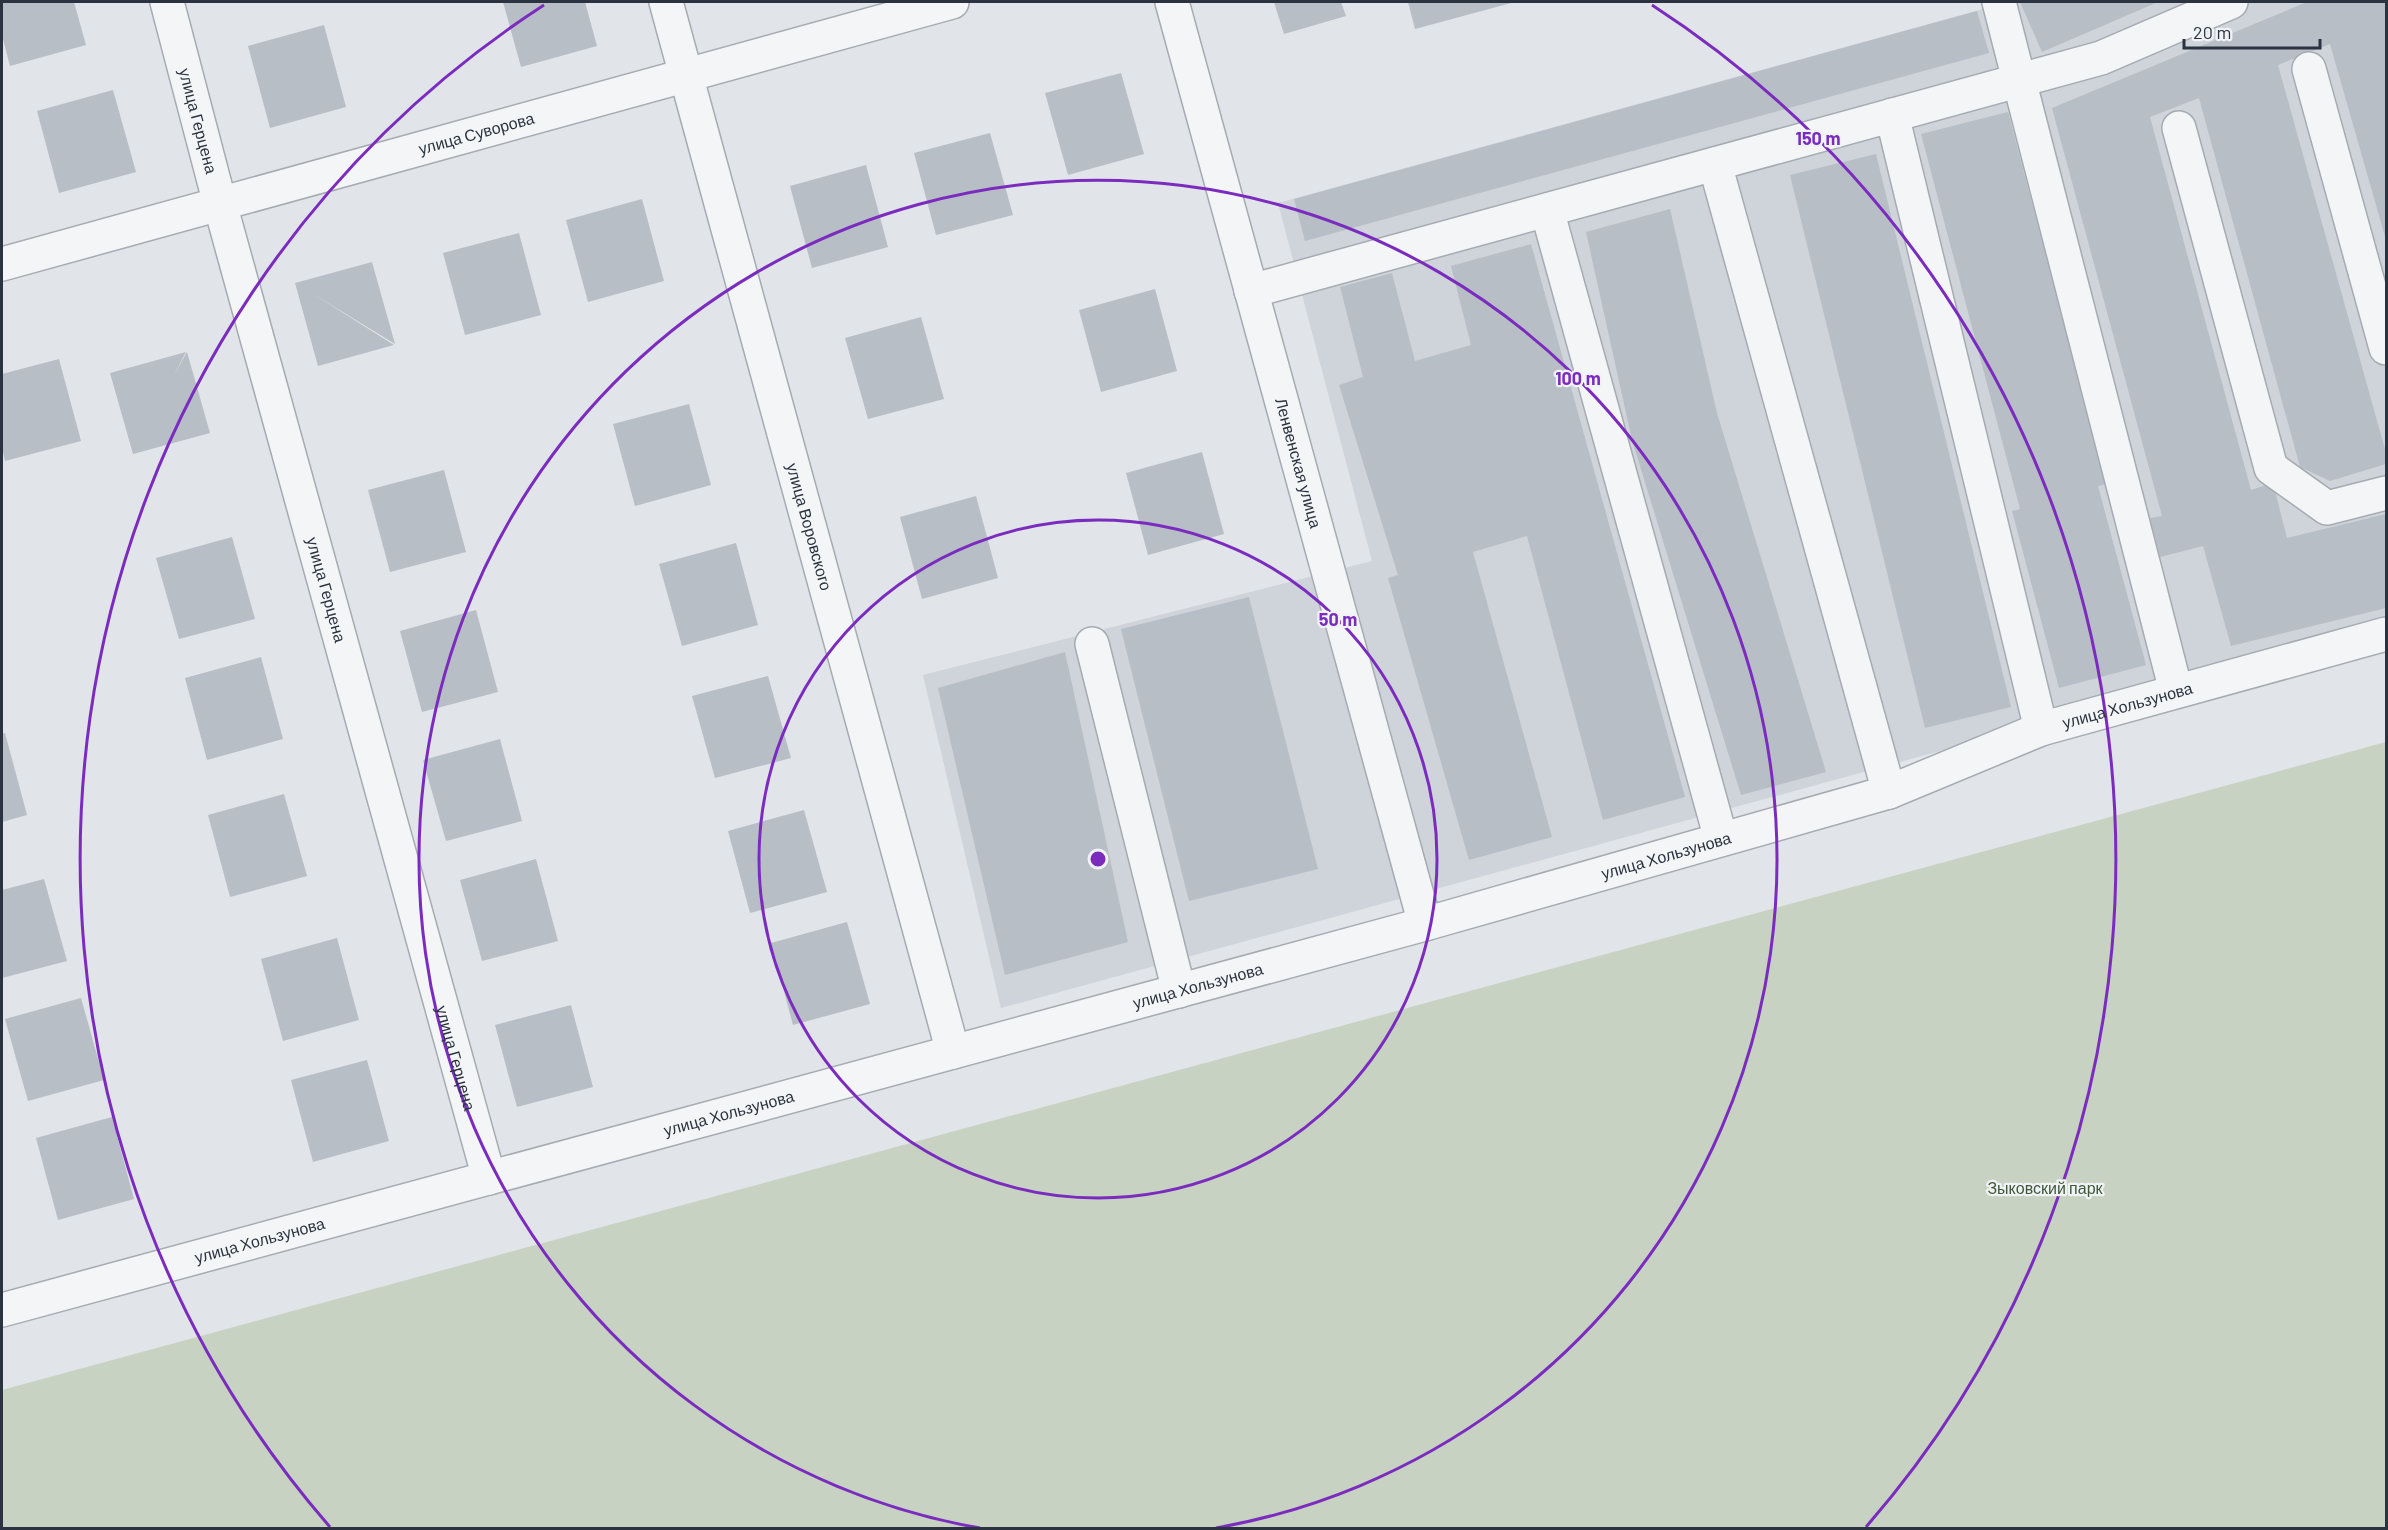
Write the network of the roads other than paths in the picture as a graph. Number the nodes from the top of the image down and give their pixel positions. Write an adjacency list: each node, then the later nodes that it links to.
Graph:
1 (167, 2): 13 (street, улица Герцена)
2 (666, 2): 8 (street, улица Воровского)
3 (952, 2): 8 (street, улица Суворова)
4 (1172, 2): 16 (street, Ленвенская улица)
5 (1999, 2): 9 (street)
6 (2231, 2): 9 (street)
7 (2309, 69): 17 (street)
8 (686, 75): 13 (street, улица Суворова); 27 (street, улица Воровского)
9 (2020, 80): 10 (street); 21 (street)
10 (1892, 115): 12 (street); 22 (street)
11 (2179, 128): 18 (street)
12 (1715, 164): 14 (street); 23 (street)
13 (220, 204): 15 (street, улица Суворова); 28 (street, улица Герцена)
14 (1548, 210): 16 (street); 24 (street)
15 (2, 264)
16 (1251, 291): 25 (street, Ленвенская улица)
17 (2386, 348)
18 (2386, 494)
19 (2386, 634): 21 (street, улица Хользунова)
20 (1092, 644): 26 (street)
21 (2176, 691): 22 (street, улица Хользунова)
22 (2041, 729): 23 (street, улица Хользунова)
23 (1889, 792): 24 (street, улица Хользунова)
24 (1721, 839): 25 (street, улица Хользунова)
25 (1425, 924): 26 (street, улица Хользунова)
26 (1179, 991): 27 (street, улица Хользунова)
27 (953, 1052): 28 (street, улица Хользунова)
28 (489, 1178): 29 (street, улица Хользунова)
29 (2, 1310)

